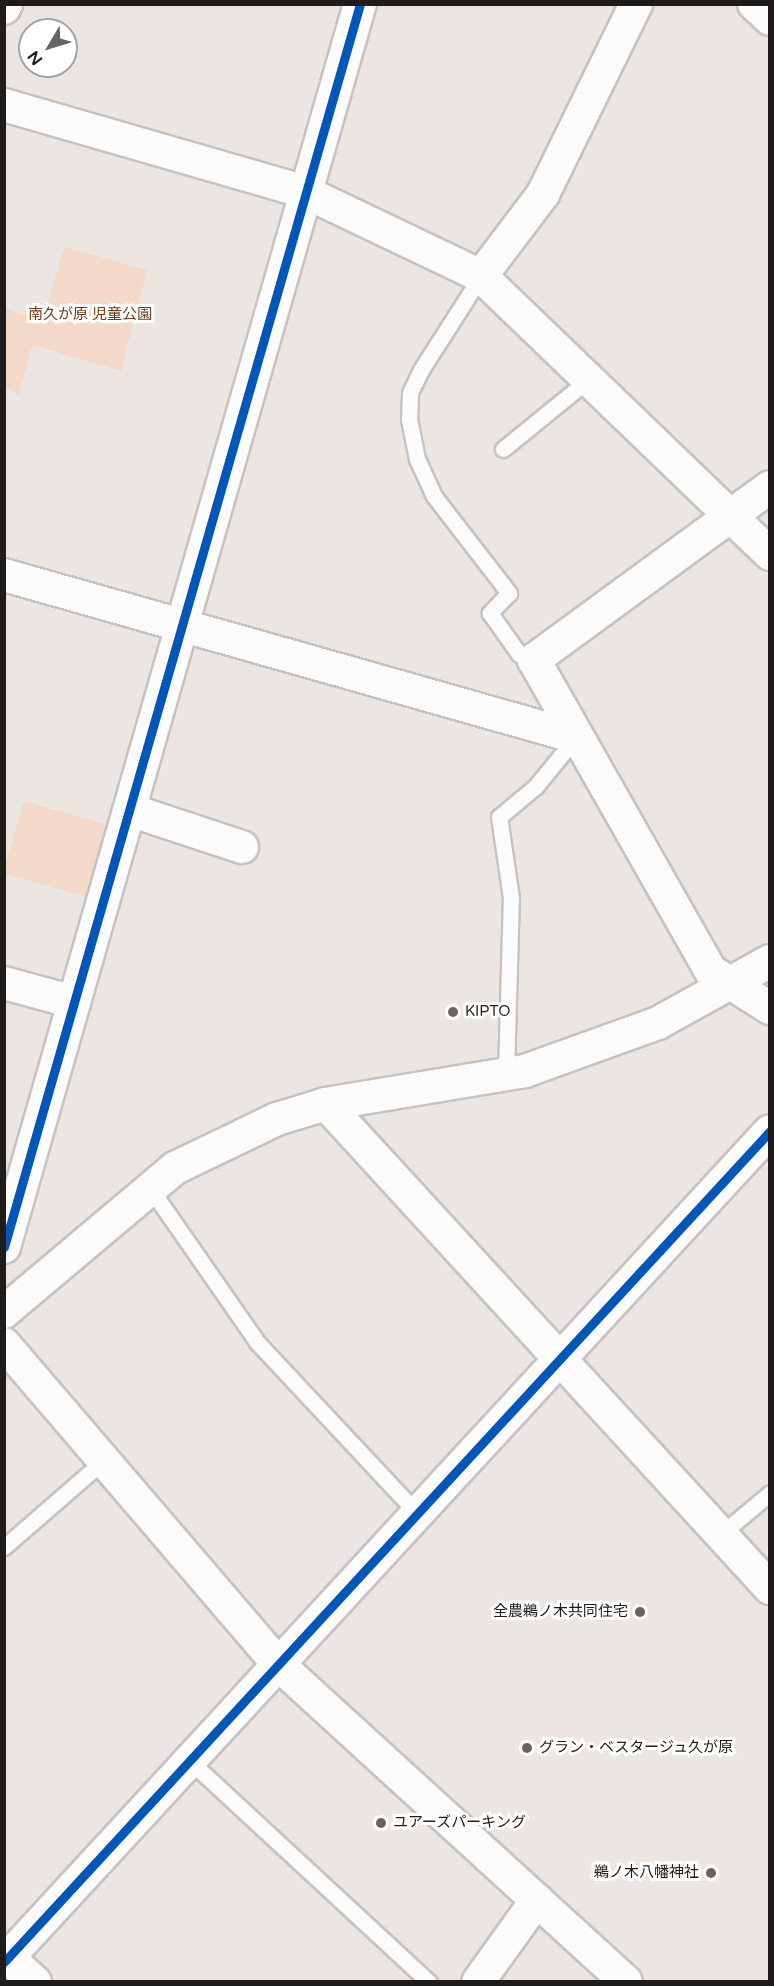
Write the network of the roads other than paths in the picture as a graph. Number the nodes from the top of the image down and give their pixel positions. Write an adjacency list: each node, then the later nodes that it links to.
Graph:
1 (360, 4): 6 (street)
2 (636, 4): 7 (street)
3 (754, 4): 4 (street)
4 (770, 19)
5 (4, 105): 6 (street)
6 (305, 192): 7 (street); 14 (street)
7 (480, 276): 8 (street); 15 (lane)
8 (588, 380): 9 (lane); 11 (street)
9 (502, 449)
10 (770, 487): 11 (street)
11 (733, 513): 12 (street); 15 (street)
12 (770, 554)
13 (4, 575): 14 (street)
14 (184, 624): 16 (street); 17 (street)
15 (534, 660): 16 (street)
16 (576, 737): 21 (street); 24 (lane)
17 (130, 810): 18 (street); 22 (street)
18 (242, 847)
19 (770, 961): 21 (street)
20 (4, 983): 22 (street)
21 (732, 986): 23 (street); 24 (street)
22 (74, 1002): 27 (street)
23 (770, 1008)
24 (506, 1074): 25 (street)
25 (326, 1104): 28 (street); 32 (street)
26 (770, 1131): 32 (street)
27 (12, 1184): 29 (street)
28 (150, 1188): 30 (street); 35 (lane)
29 (4, 1246)
30 (4, 1312)
31 (4, 1344): 33 (street)
32 (561, 1356): 35 (street); 36 (street)
33 (104, 1460): 37 (lane); 39 (street)
34 (770, 1493): 36 (lane)
35 (418, 1514): 39 (street)
36 (721, 1534): 38 (street)
37 (4, 1547)
38 (770, 1588)
39 (278, 1664): 40 (street); 41 (street)
40 (190, 1761): 42 (street); 44 (lane)
41 (537, 1900): 45 (street); 46 (street)
42 (6, 1958): 43 (street)
43 (35, 1982)
44 (429, 1982)
45 (478, 1982)
46 (626, 1982)

